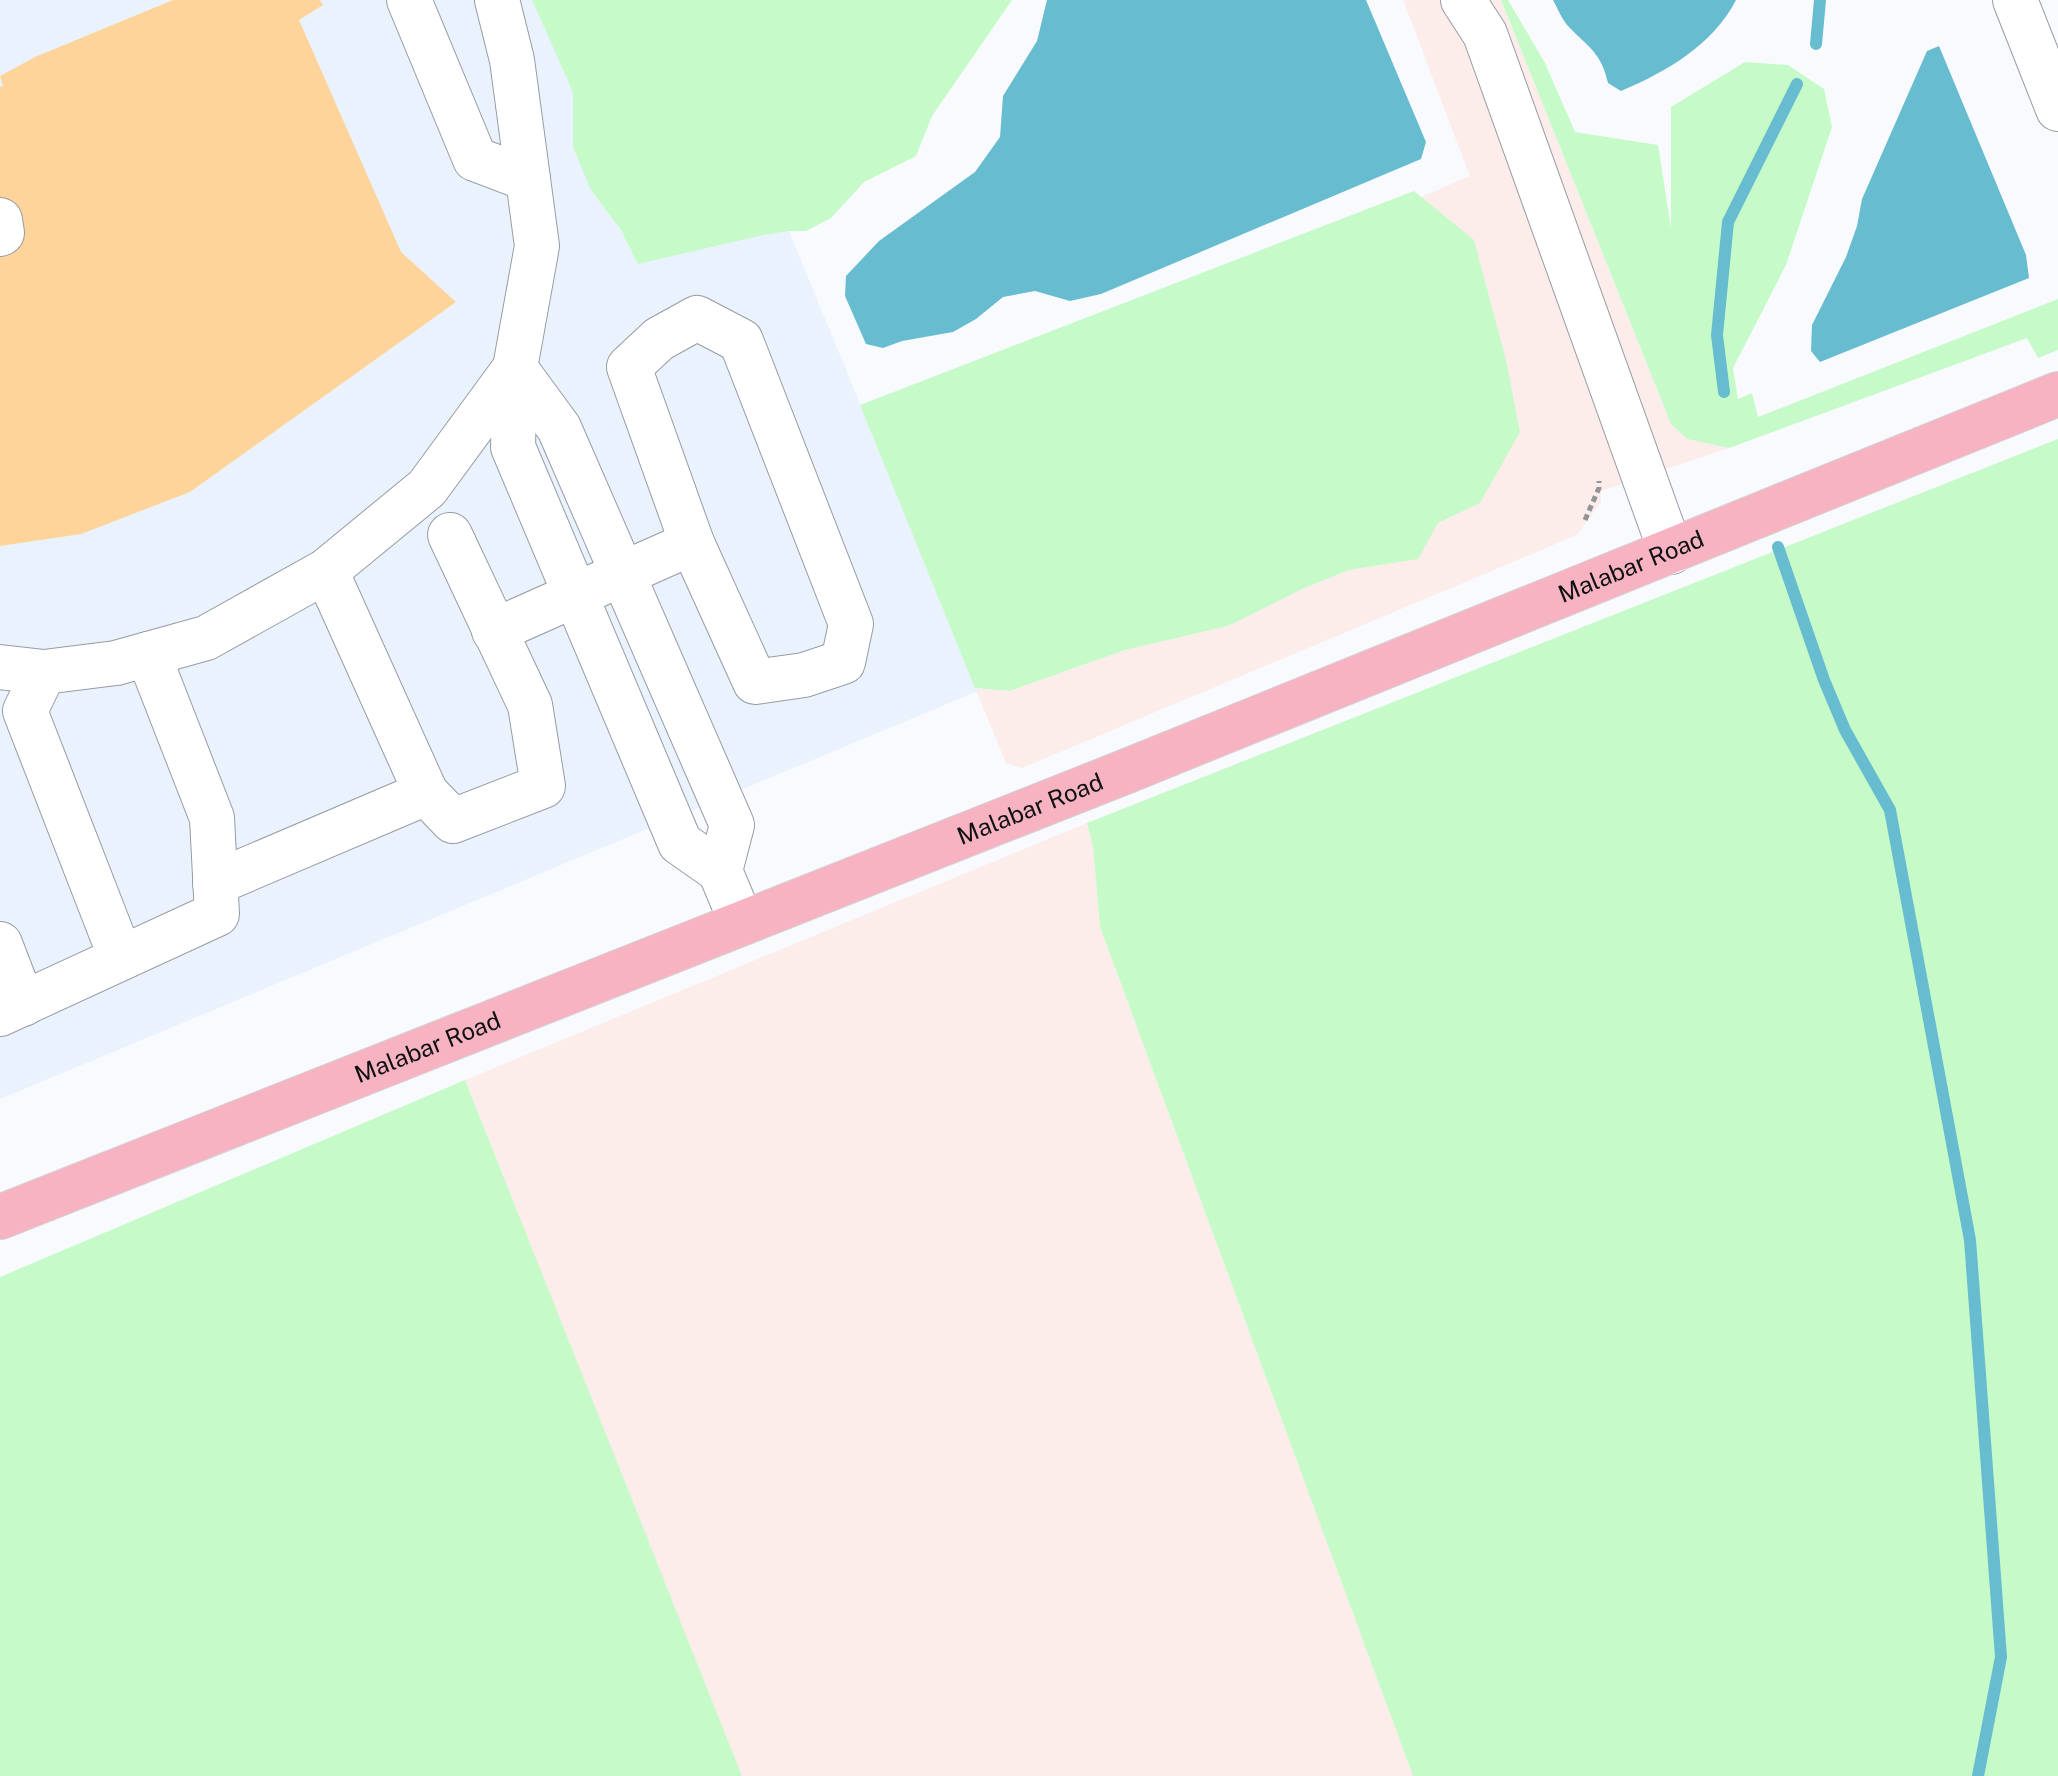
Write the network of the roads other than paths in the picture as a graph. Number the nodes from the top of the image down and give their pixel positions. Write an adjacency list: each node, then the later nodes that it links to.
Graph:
1 (409, 0): 6 (street)
2 (497, 0): 6 (street)
3 (1463, 0): 13 (street)
4 (2015, 0): 5 (street)
5 (2058, 109)
6 (528, 179): 9 (street)
7 (0, 220): 8 (street)
8 (0, 234)
9 (515, 368): 14 (street); 15 (street); 16 (street)
10 (2058, 394): 13 (main road, Malabar Road)
11 (450, 535): 17 (street)
12 (692, 543): 12 (street); 15 (street)
13 (1671, 552): 26 (main road, Malabar Road)
14 (326, 571): 18 (street); 23 (street)
15 (622, 572): 16 (street); 21 (street)
16 (575, 594): 17 (street); 22 (street)
17 (494, 631): 23 (street)
18 (148, 654): 20 (street); 25 (street)
19 (0, 667): 20 (street)
20 (44, 672): 28 (street)
21 (677, 699): 22 (street); 24 (street)
22 (630, 725): 24 (street)
23 (426, 793): 25 (street)
24 (720, 871): 26 (street)
25 (215, 883): 28 (street)
26 (741, 921): 30 (main road, Malabar Road)
27 (0, 944): 29 (street)
28 (121, 958): 29 (street)
29 (12, 1009)
30 (0, 1217)

